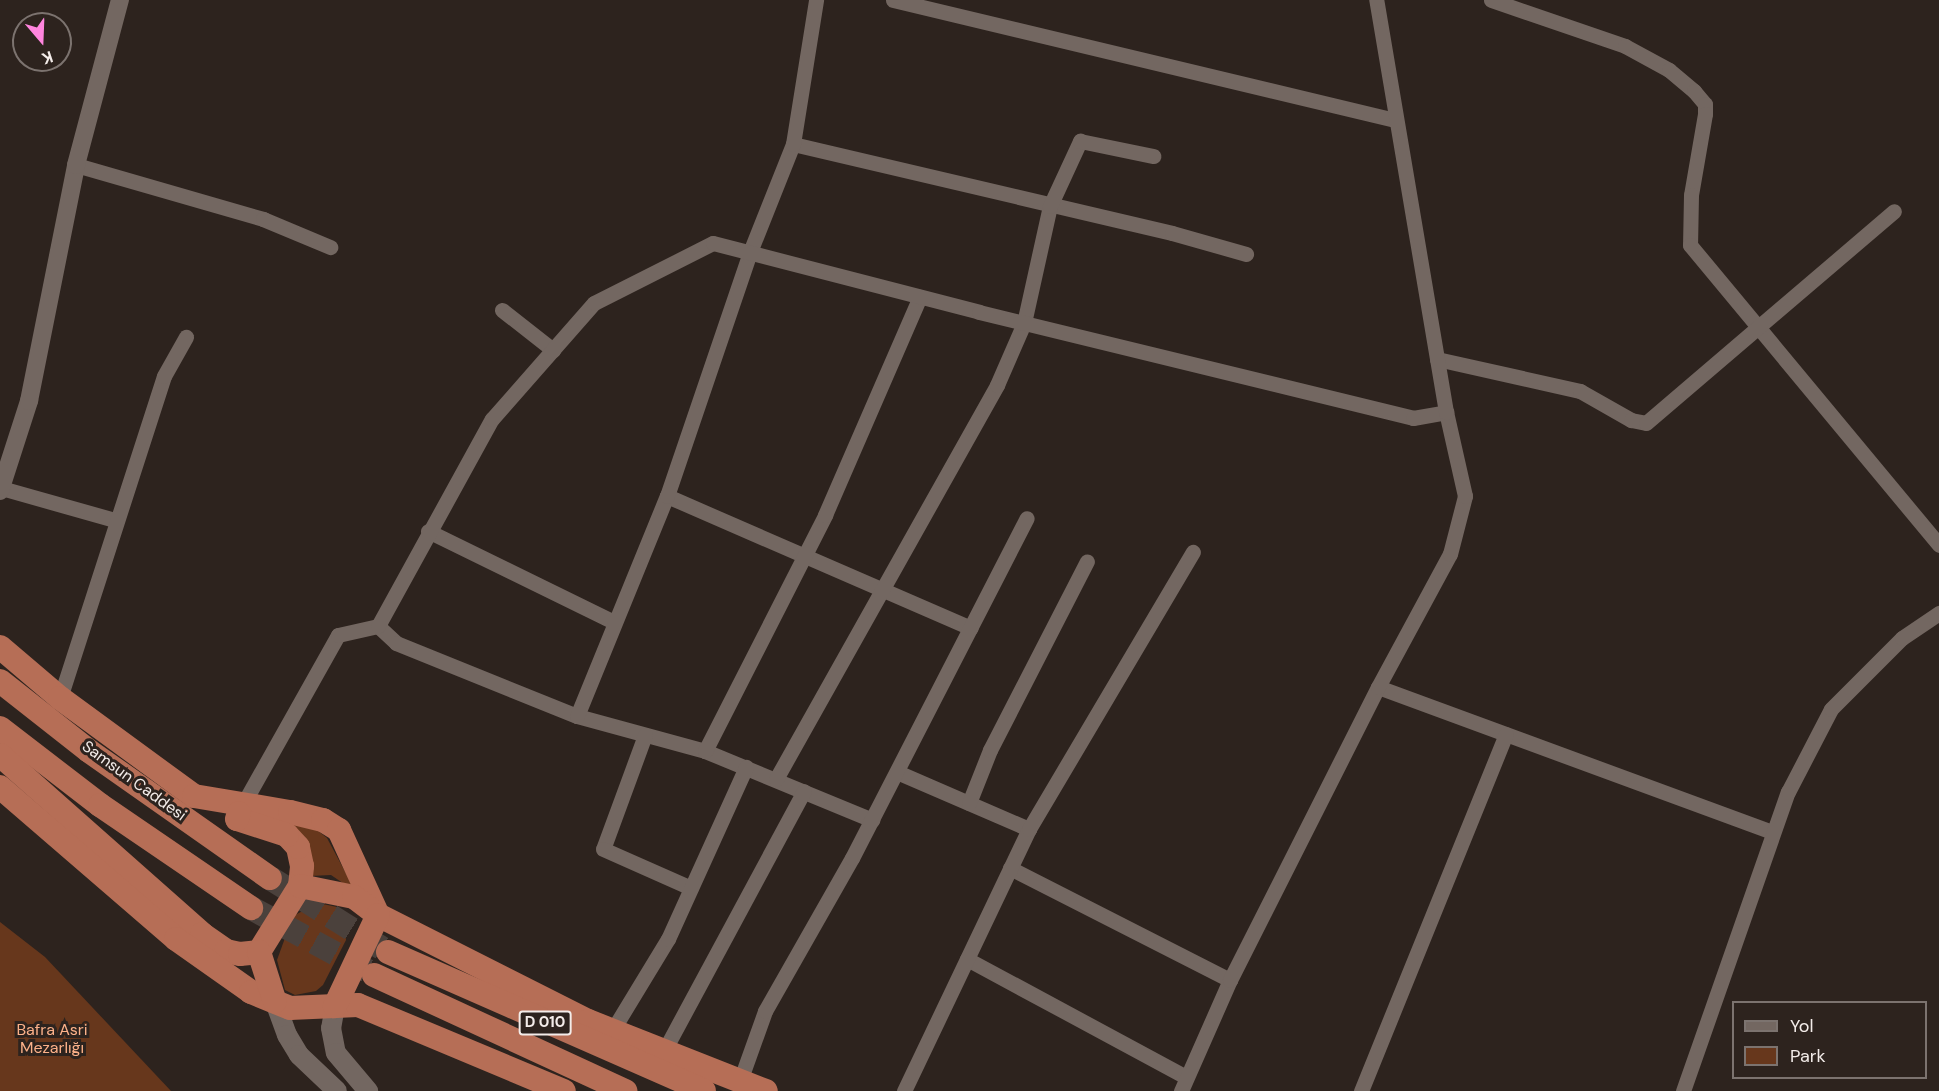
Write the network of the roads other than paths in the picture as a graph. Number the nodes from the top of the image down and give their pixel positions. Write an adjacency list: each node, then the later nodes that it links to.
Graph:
1 (120, 0): 9 (street)
2 (816, 0): 7 (street)
3 (893, 0): 6 (street)
4 (1376, 0): 6 (street)
5 (1491, 0): 18 (street)
6 (1395, 120): 21 (street)
7 (793, 144): 10 (street); 13 (street)
8 (1153, 156): 10 (street)
9 (76, 165): 12 (street); 23 (street)
10 (1050, 206): 14 (street); 17 (street)
11 (1894, 211): 18 (street)
12 (330, 247)
13 (750, 252): 15 (street); 20 (street); 24 (street)
14 (1246, 254)
15 (920, 297): 17 (street); 30 (street)
16 (502, 310): 20 (street)
17 (1024, 323): 22 (street); 32 (street)
18 (1756, 326): 21 (street); 28 (street)
19 (186, 337): 26 (street)
20 (553, 350): 27 (street)
21 (1437, 359): 22 (street)
22 (1446, 412): 39 (street)
23 (0, 490): 26 (street)
24 (667, 496): 30 (street); 34 (street)
25 (1027, 518): 36 (street)
26 (115, 520): 40 (street)
27 (428, 531): 34 (street); 35 (street)
28 (1939, 545)
29 (1193, 552): 55 (street)
30 (804, 557): 32 (street); 45 (street)
31 (1087, 561): 52 (street)
32 (882, 590): 36 (street); 49 (street)
33 (1939, 613): 56 (street)
34 (614, 622): 41 (street)
35 (378, 627): 41 (street); 53 (street)
36 (970, 628): 48 (street)
37 (0, 646): 40 (highway)
38 (0, 681): 58 (highway, Samsun Caddesi)
39 (1378, 687): 43 (street); 67 (street)
40 (60, 698): 53 (highway)
41 (577, 716): 44 (street)
42 (0, 728): 61 (highway)
43 (1506, 734): 56 (street); 81 (street)
44 (645, 735): 45 (street); 60 (street)
45 (705, 751): 47 (street)
46 (0, 755): 64 (highway)
47 (746, 767): 49 (street); 60 (street)
48 (897, 772): 52 (street); 54 (street)
49 (776, 779): 51 (street)
50 (0, 788): 68 (highway)
51 (804, 791): 54 (street); 71 (street)
52 (969, 803): 55 (street)
53 (242, 806): 59 (highway); 62 (highway)
54 (872, 820): 72 (street)
55 (1029, 829): 57 (street)
56 (1772, 832): 82 (street)
57 (1010, 868): 65 (street); 67 (street)
58 (270, 878)
59 (300, 886): 62 (highway); 64 (highway)
60 (691, 888): 70 (street)
61 (251, 908)
62 (378, 915): 69 (highway); 70 (highway)
63 (388, 951): 78 (highway, D 010)
64 (259, 952): 68 (highway)
65 (967, 959): 73 (street); 80 (street)
66 (374, 975): 77 (highway, D 010)
67 (1230, 981): 73 (street)
68 (275, 1002): 69 (highway); 74 (main road)
69 (335, 1006): 75 (main road); 76 (highway)
70 (612, 1030): 71 (highway)
71 (664, 1051): 72 (highway)
72 (740, 1081): 79 (highway)
73 (1184, 1084)
74 (337, 1091)
75 (368, 1091)
76 (564, 1091)
77 (625, 1091)
78 (704, 1091)
79 (766, 1091)
80 (904, 1091)
81 (1361, 1091)
82 (1683, 1091)

